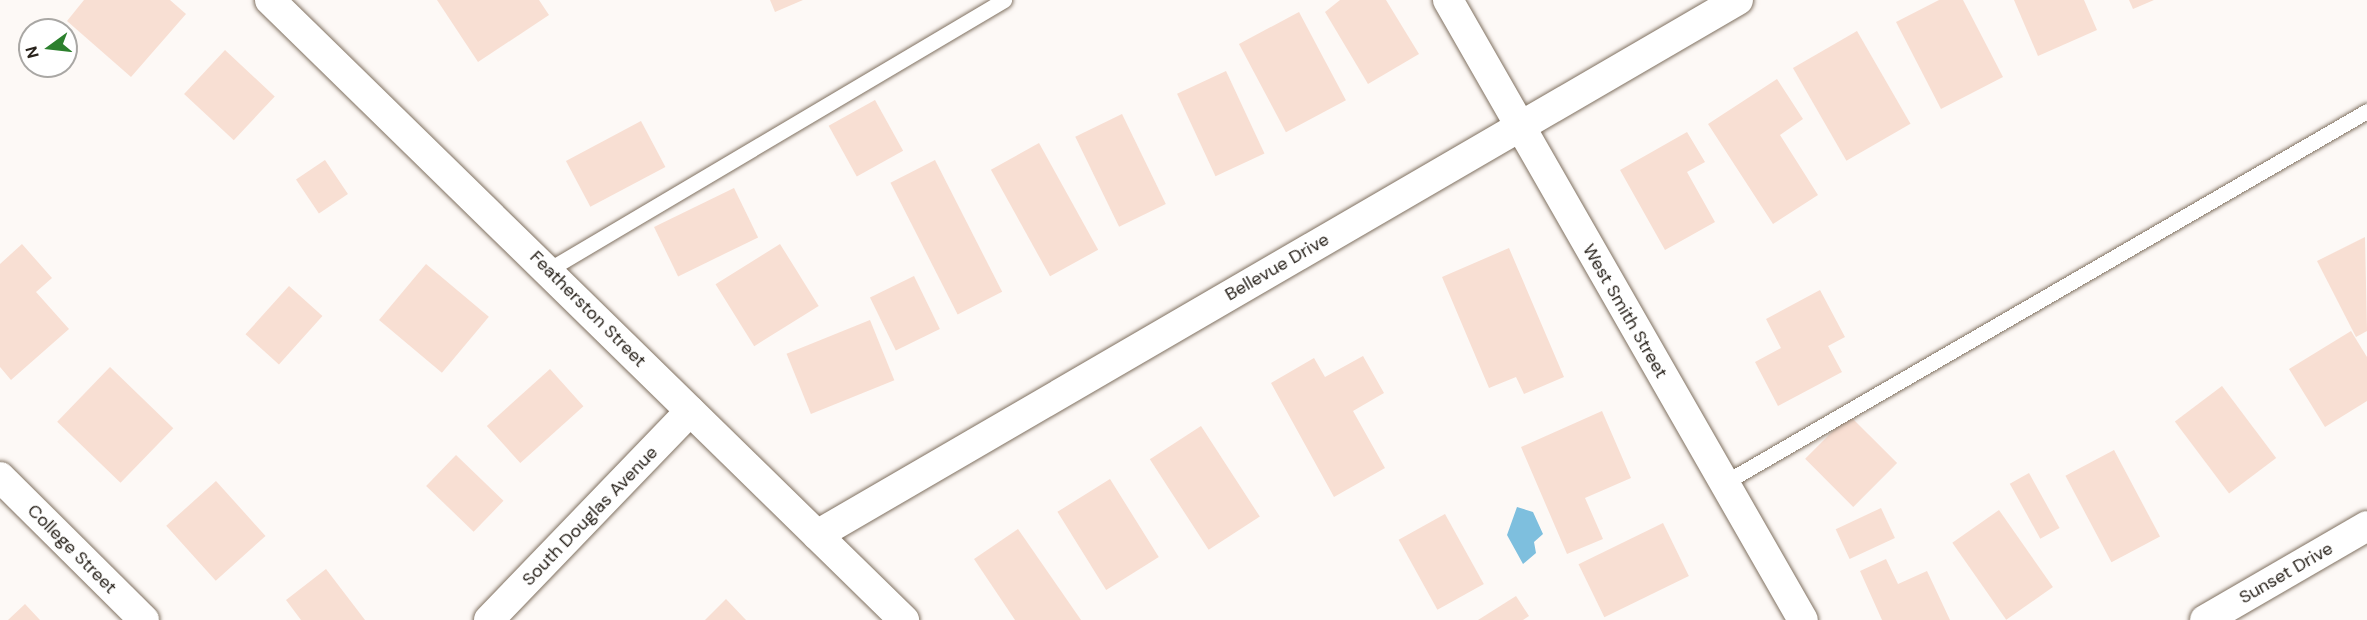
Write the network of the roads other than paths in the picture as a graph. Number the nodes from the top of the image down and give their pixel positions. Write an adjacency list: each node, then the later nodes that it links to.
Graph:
1 (270, 0): 7 (street, Featherston Street)
2 (1004, 0): 7 (lane)
3 (1448, 0): 6 (street, West Smith Street)
4 (1738, 0): 6 (street, Bellevue Drive)
5 (2367, 111): 10 (lane)
6 (1519, 126): 10 (street, West Smith Street); 12 (street, Bellevue Drive)
7 (548, 270): 8 (street, Featherston Street)
8 (690, 411): 12 (street, Featherston Street); 14 (street, South Douglas Avenue)
9 (0, 477): 13 (street, College Street)
10 (1724, 483): 16 (street, West Smith Street)
11 (2367, 526): 17 (street, Sunset Drive)
12 (817, 535): 15 (street, Featherston Street)
13 (144, 620)
14 (489, 620)
15 (904, 620)
16 (1803, 620)
17 (2205, 620)

